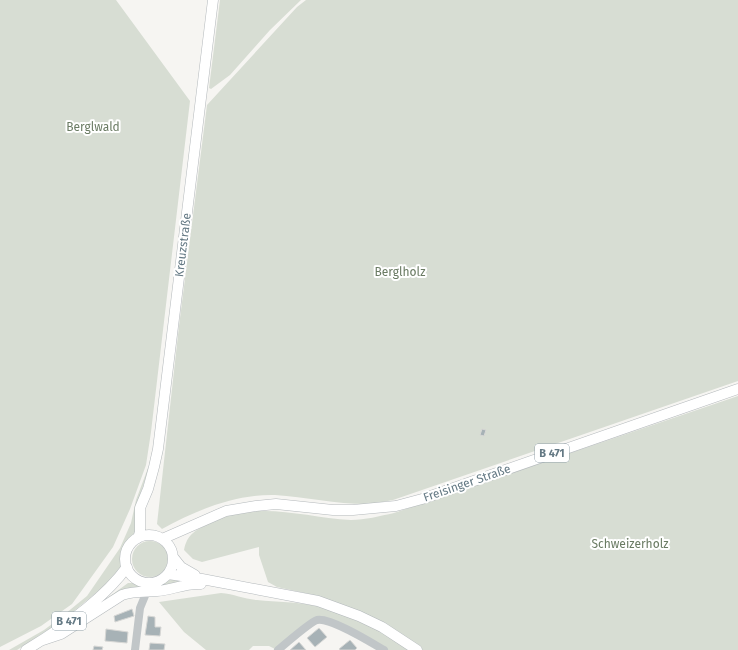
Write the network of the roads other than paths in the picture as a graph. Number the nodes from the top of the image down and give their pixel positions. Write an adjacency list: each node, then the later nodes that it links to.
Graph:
1 (213, 0): 3 (main road, Kreuzstraße)
2 (738, 389): 4 (main road, Freisinger Straße / B 471)
3 (148, 489): 5 (main road, Kreuzstraße); 6 (main road, Kreuzstraße)
4 (188, 528): 7 (main road, B 471); 8 (main road, B 471)
5 (151, 536): 6 (main road); 7 (main road)
6 (138, 538): 9 (main road)
7 (162, 539): 8 (main road)
8 (172, 552): 10 (main road); 12 (main road)
9 (127, 567): 11 (main road); 15 (main road, B 471)
10 (168, 574): 11 (main road); 12 (main road)
11 (135, 578): 15 (main road, B 471)
12 (202, 579): 13 (main road)
13 (237, 586): 14 (main road); 21 (main road)
14 (145, 596): 16 (main road); 18 (street)
15 (95, 600): 16 (main road, B 471)
16 (43, 640): 17 (main road, B 471)
17 (26, 650)
18 (135, 650)
19 (278, 650): 20 (street)
20 (384, 650)
21 (417, 650)

